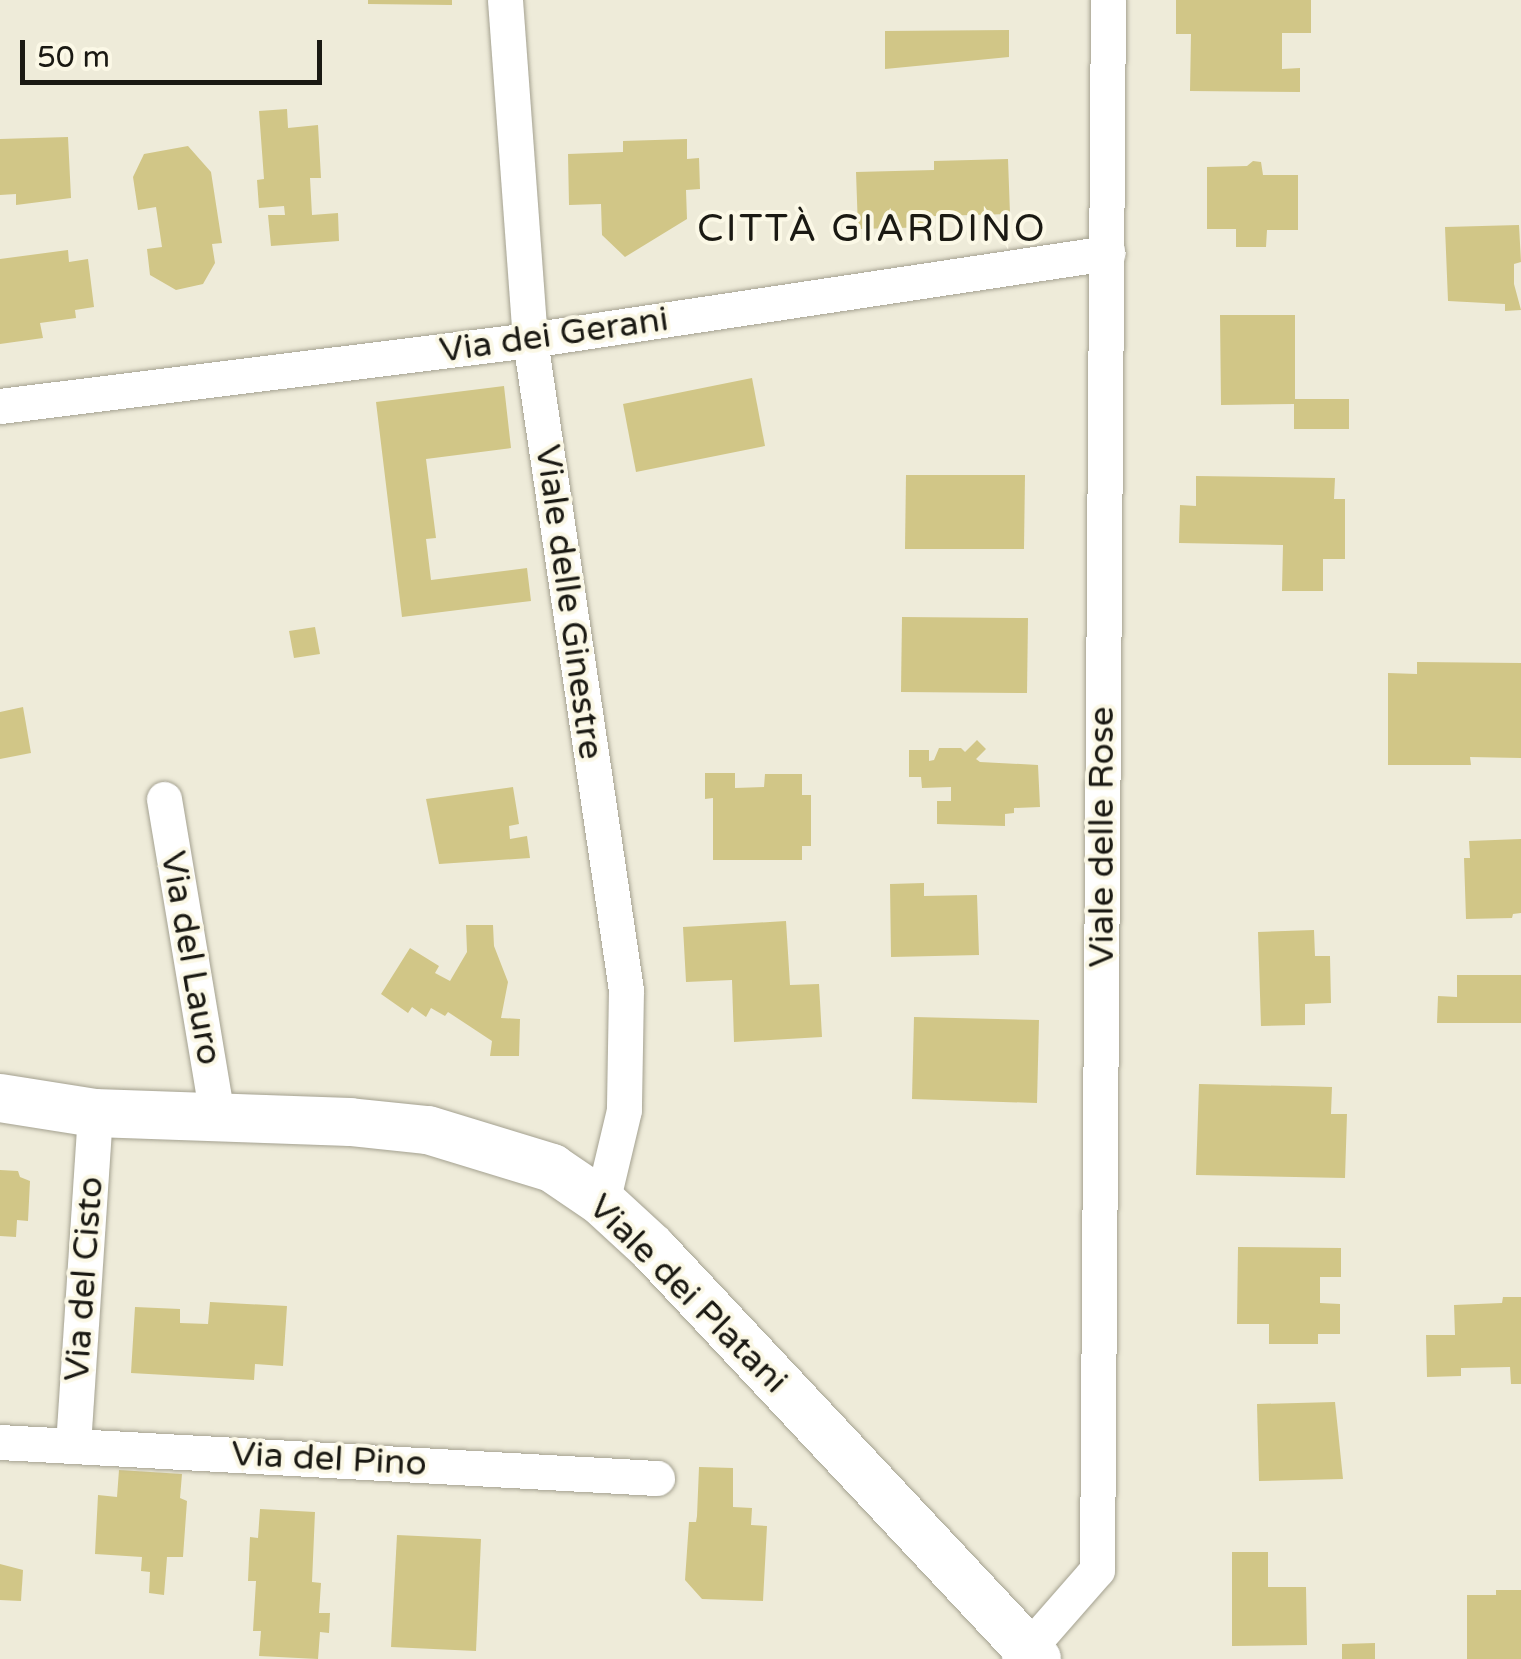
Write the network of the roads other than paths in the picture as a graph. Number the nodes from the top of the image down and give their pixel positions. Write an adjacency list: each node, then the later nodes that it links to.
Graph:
1 (505, 0): 4 (street, Viale delle Ginestre)
2 (1108, 0): 3 (street, Viale delle Rose)
3 (1106, 253): 4 (street, Via dei Gerani); 14 (street, Viale delle Rose)
4 (530, 340): 5 (street, Via dei Gerani); 10 (street, Viale delle Ginestre)
5 (0, 406)
6 (164, 799): 9 (street, Via del Lauro)
7 (0, 1098): 8 (main road, Viale dei Platani)
8 (95, 1113): 9 (main road, Viale dei Platani); 12 (street, Via del Cisto)
9 (218, 1116): 10 (main road, Viale dei Platani)
10 (602, 1202): 14 (main road, Viale dei Platani)
11 (0, 1442): 12 (street, Via del Pino)
12 (72, 1445): 13 (street, Via del Pino)
13 (657, 1478)
14 (1027, 1655)

